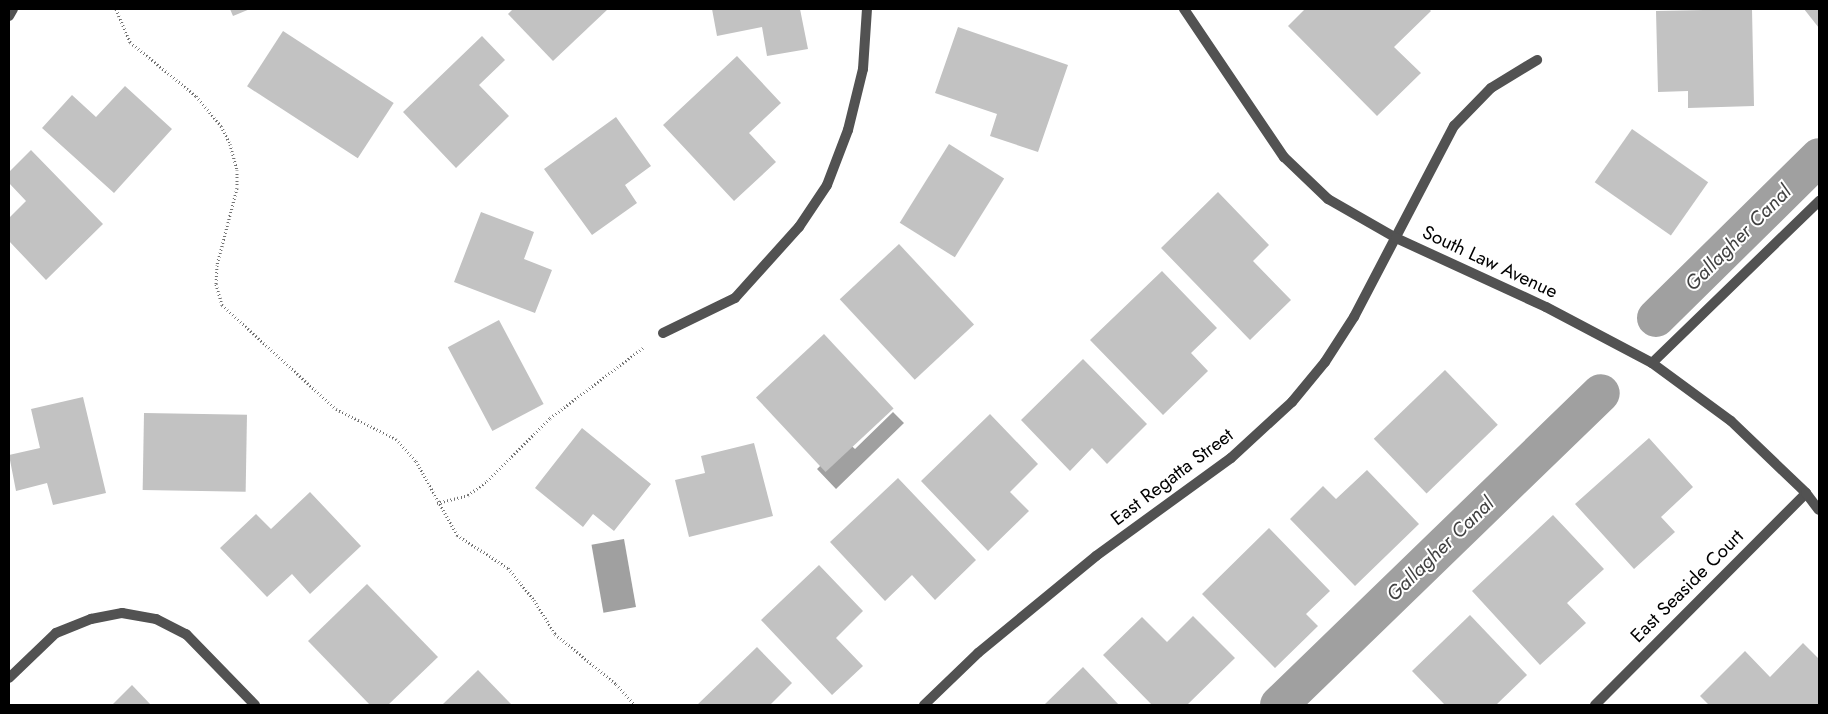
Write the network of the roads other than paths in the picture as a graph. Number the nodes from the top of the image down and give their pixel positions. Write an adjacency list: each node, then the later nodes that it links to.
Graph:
1 (13, 9): 4 (street)
2 (866, 9): 8 (street)
3 (1184, 9): 7 (street, South Law Avenue)
4 (9, 16)
5 (1537, 60): 7 (street, East Regatta Street)
6 (1819, 201): 9 (street)
7 (1396, 238): 9 (street, South Law Avenue); 14 (street, East Regatta Street)
8 (663, 333)
9 (1652, 364): 10 (street, South Law Avenue)
10 (1806, 493): 11 (street, South Law Avenue); 15 (street, East Seaside Court)
11 (1819, 510)
12 (9, 678): 13 (street)
13 (255, 705)
14 (924, 705)
15 (1595, 705)

